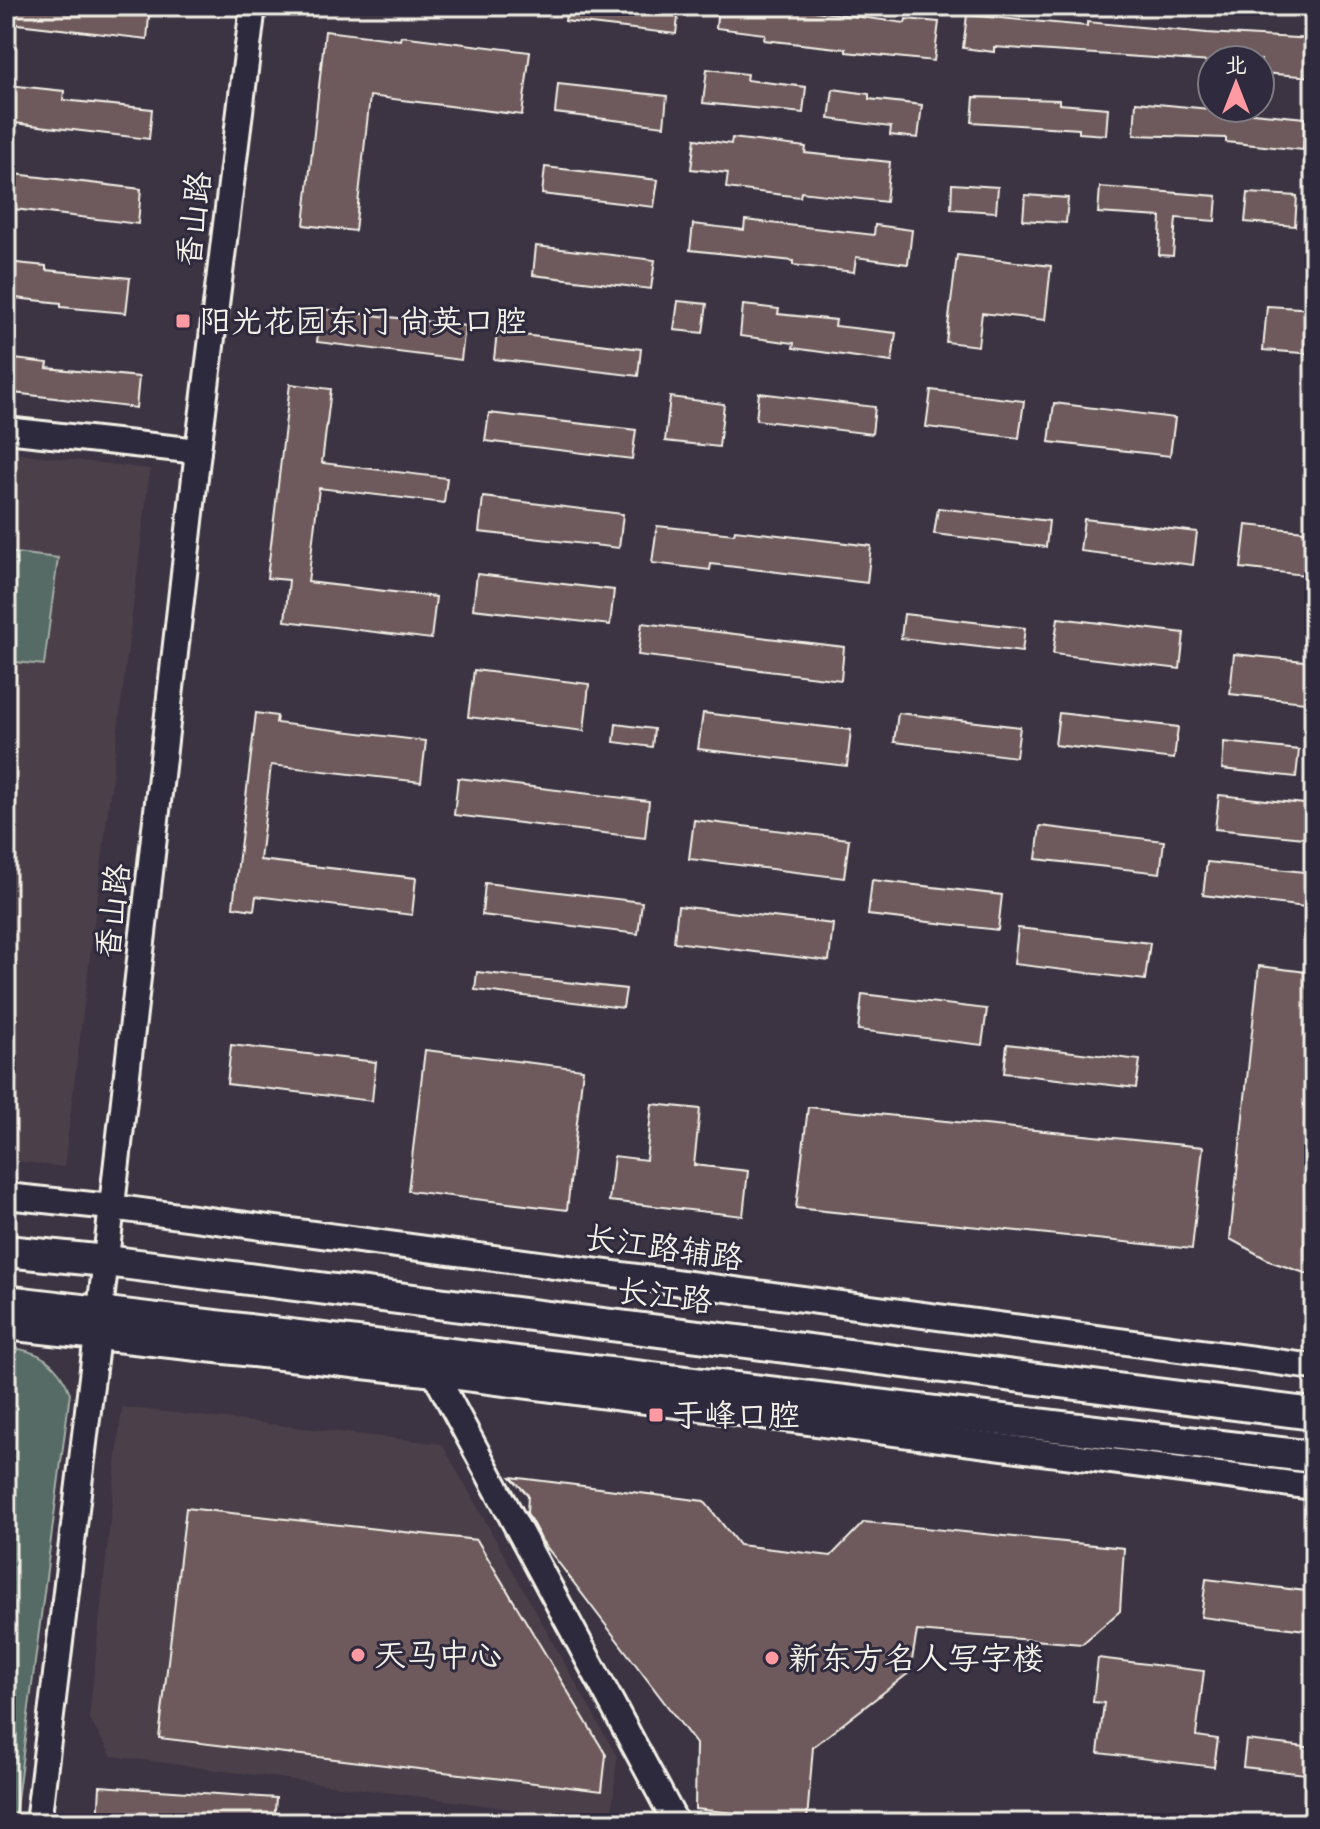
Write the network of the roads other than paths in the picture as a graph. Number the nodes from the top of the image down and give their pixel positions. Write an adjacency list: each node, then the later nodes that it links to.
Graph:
1 (253, 6): 3 (street, 香山路)
2 (6, 430): 3 (street)
3 (198, 451): 5 (street, 香山路)
4 (6, 1196): 5 (street, 长江路辅路)
5 (111, 1207): 7 (street, 香山路); 11 (street, 长江路辅路)
6 (6, 1251): 7 (main road, 长江路)
7 (106, 1261): 9 (street, 香山路); 13 (main road, 长江路)
8 (6, 1301): 9 (main road)
9 (98, 1324): 10 (street); 12 (street); 14 (main road); 16 (street, 香山路)
10 (6, 1327)
11 (1314, 1367)
12 (435, 1374): 15 (street); 17 (street)
13 (1314, 1414)
14 (1314, 1457)
15 (1314, 1487)
16 (38, 1823)
17 (676, 1823)

